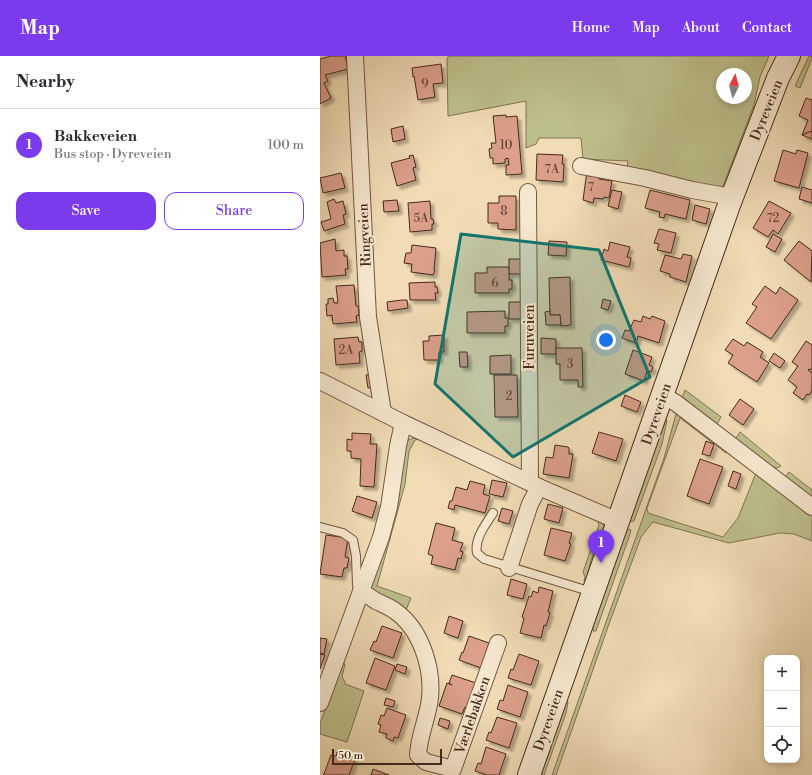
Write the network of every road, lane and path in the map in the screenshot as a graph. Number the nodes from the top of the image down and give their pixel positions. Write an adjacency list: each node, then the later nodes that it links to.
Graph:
1 (355, 56): 8 (street, Ringveien)
2 (789, 56): 5 (main road, Dyreveien)
3 (581, 166): 5 (street)
4 (528, 192): 10 (street, Furuveien)
5 (732, 197): 7 (main road, Dyreveien)
6 (320, 381): 8 (street)
7 (663, 395): 11 (street); 13 (main road, Dyreveien)
8 (384, 413): 9 (street)
9 (403, 423): 10 (street); 16 (street)
10 (535, 485): 13 (street); 15 (street)
11 (812, 507)
12 (493, 513): 15 (lane)
13 (618, 522): 17 (main road, Dyreveien)
14 (320, 527): 16 (lane)
15 (509, 568): 17 (lane)
16 (361, 591): 18 (street, Værlebakken); 19 (street)
17 (593, 593): 20 (main road, Dyreveien)
18 (498, 643)
19 (320, 703)
20 (528, 775)

